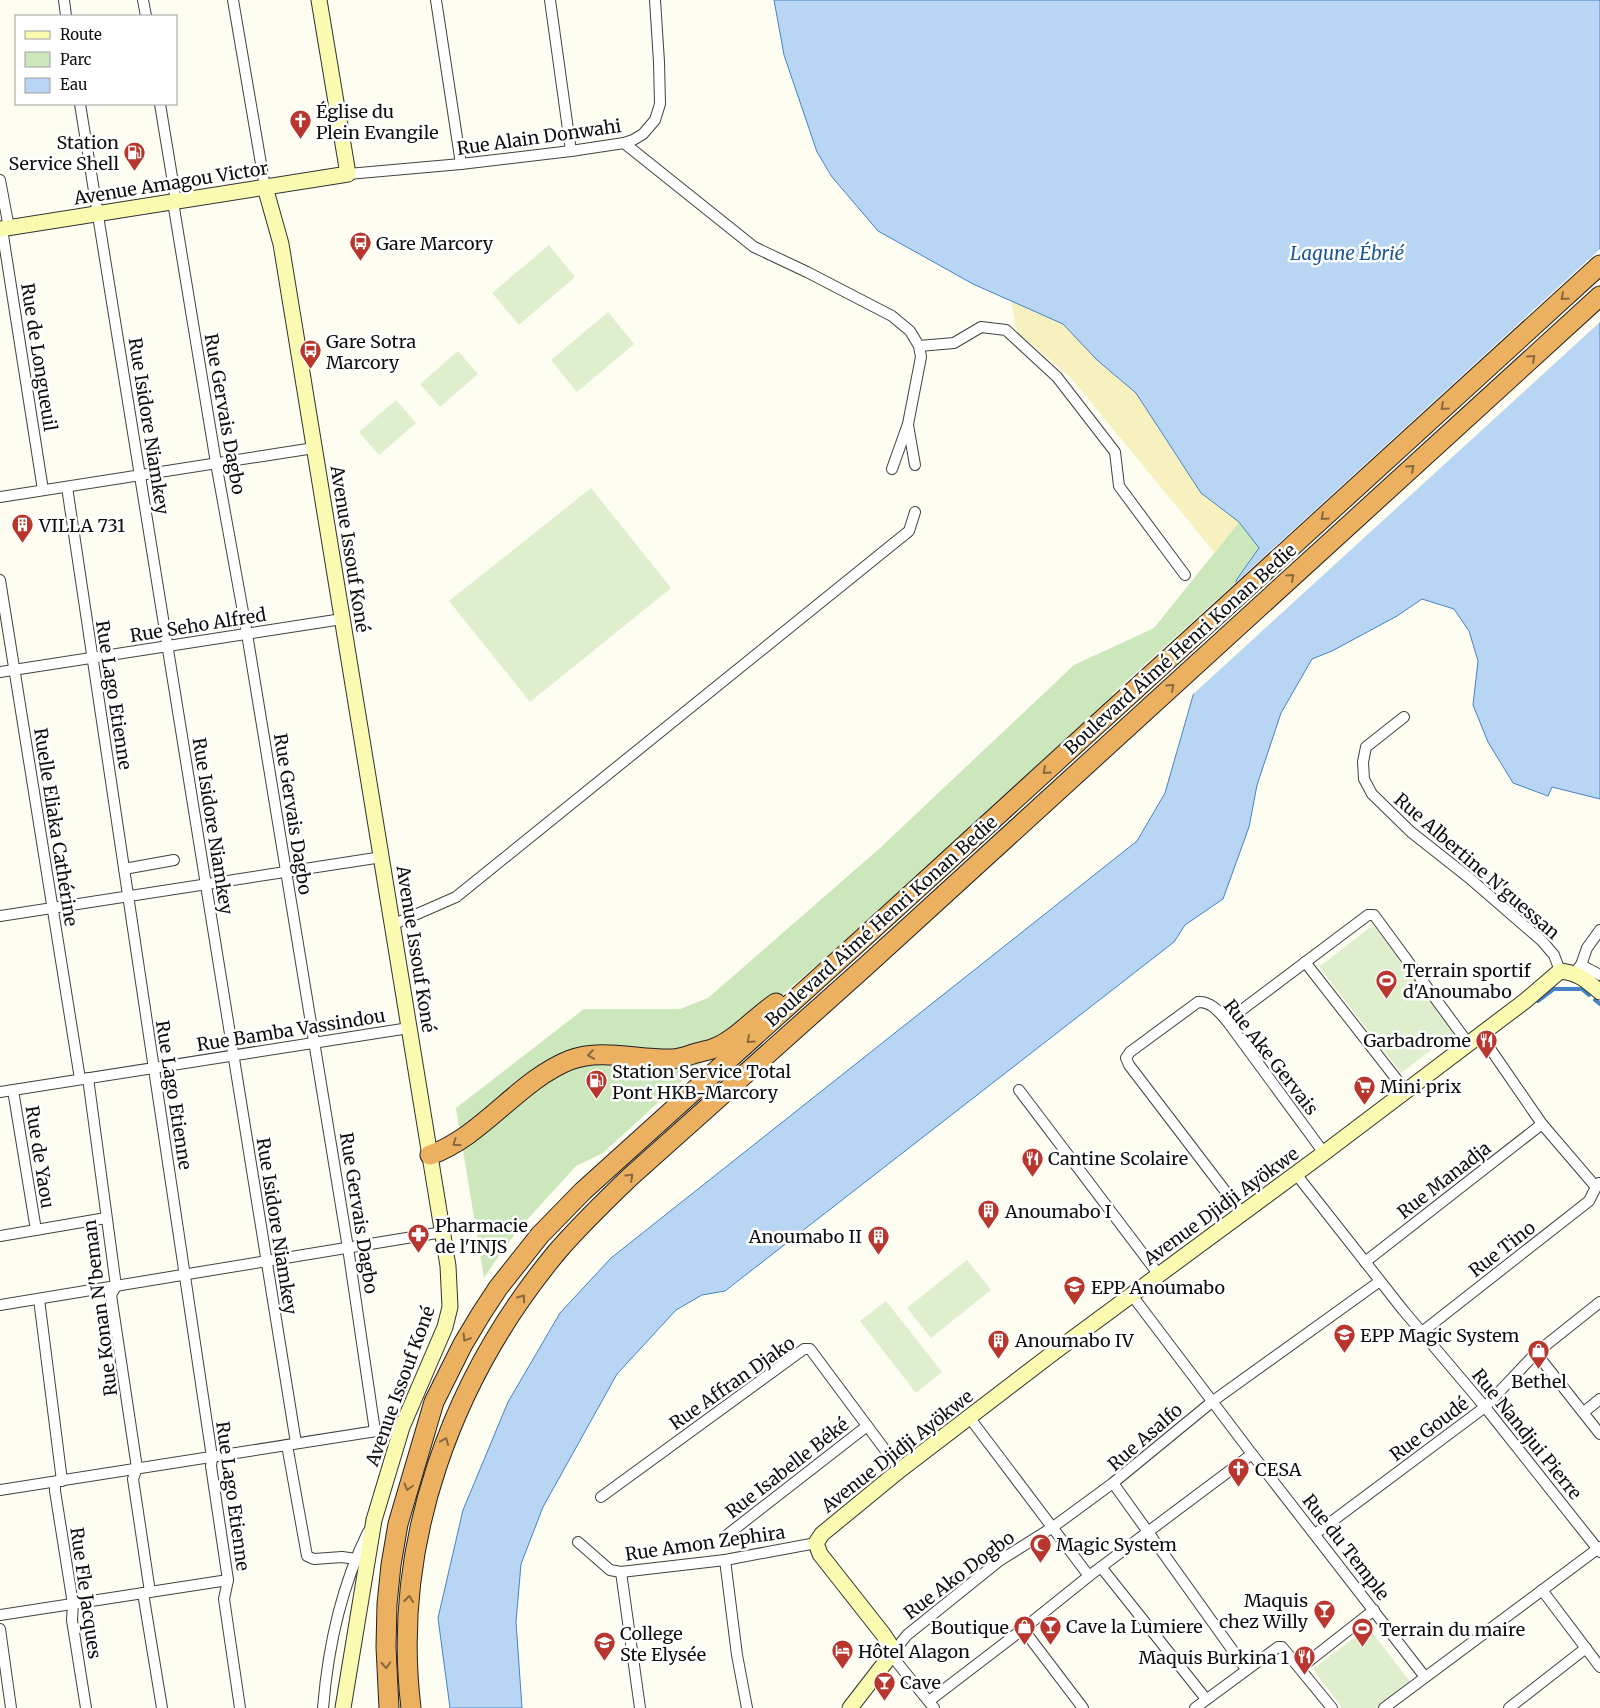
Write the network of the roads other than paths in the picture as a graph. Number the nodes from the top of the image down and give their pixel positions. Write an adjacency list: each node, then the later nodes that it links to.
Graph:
1 (64, 0): 8 (street)
2 (143, 0): 9 (street)
3 (233, 0): 17 (street)
4 (319, 0): 15 (street)
5 (436, 0): 14 (street)
6 (550, 0): 13 (street)
7 (656, 0): 12 (street, Rue Alain Donwahi)
8 (66, 15)
9 (146, 15)
10 (80, 105): 19 (street, Rue Isidore Niamkey)
11 (160, 105): 18 (street, Rue Gervais Dagbo)
12 (624, 143): 13 (street, Rue Alain Donwahi); 23 (street)
13 (571, 151): 14 (street, Rue Alain Donwahi)
14 (461, 164): 15 (street, Rue Alain Donwahi)
15 (353, 174): 17 (street, Avenue Amagou Victor)
16 (0, 180): 20 (street, Rue de Longueuil)
17 (265, 187): 18 (street, Avenue Amagou Victor); 25 (street, Avenue Issouf Koné)
18 (175, 202): 19 (street, Avenue Amagou Victor); 26 (street, Rue Gervais Dagbo)
19 (98, 214): 20 (street, Avenue Amagou Victor); 29 (street, Rue Isidore Niamkey)
20 (3, 229): 31 (street, Rue de Longueuil)
21 (1600, 264): 53 (highway, Boulevard Aimé Henri Konan Bedie, one-way to 53)
22 (1600, 296): 146 (highway, Boulevard Aimé Henri Konan Bedie, one-way to 22)
23 (919, 346): 24 (street); 34 (street)
24 (908, 424): 27 (street); 28 (street)
25 (314, 448): 26 (street); 36 (street, Avenue Issouf Koné)
26 (216, 463): 29 (street); 37 (street, Rue Gervais Dagbo)
27 (916, 465)
28 (892, 469)
29 (140, 475): 30 (street); 38 (street, Rue Isidore Niamkey)
30 (67, 487): 31 (street); 39 (street, Rue Lago Etienne)
31 (44, 490): 32 (street)
32 (0, 497)
33 (915, 512): 51 (street)
34 (1185, 575)
35 (0, 580): 40 (street, Ruelle Eliaka Cathérine)
36 (342, 619): 37 (street, Rue Seho Alfred); 43 (street, Avenue Issouf Koné)
37 (248, 634): 38 (street, Rue Seho Alfred); 46 (street, Rue Gervais Dagbo)
38 (168, 646): 39 (street, Rue Seho Alfred); 47 (street, Rue Isidore Niamkey)
39 (92, 658): 40 (street, Rue Seho Alfred); 45 (street, Rue Lago Etienne)
40 (14, 670): 41 (street, Rue Seho Alfred); 49 (street, Ruelle Eliaka Cathérine)
41 (0, 672)
42 (1404, 717): 55 (street, Rue Albertine N'guessan)
43 (382, 857): 46 (street); 51 (street, Avenue Issouf Koné)
44 (174, 860): 45 (street)
45 (124, 869): 48 (street, Rue Lago Etienne)
46 (286, 872): 47 (street); 61 (street, Rue Gervais Dagbo)
47 (206, 884): 48 (street); 62 (street, Rue Isidore Niamkey)
48 (128, 897): 49 (street); 63 (street, Rue Lago Etienne)
49 (53, 908): 50 (street); 64 (street, Ruelle Eliaka Cathérine)
50 (0, 916)
51 (392, 925): 59 (street, Avenue Issouf Koné)
52 (1600, 930): 55 (street)
53 (851, 949): 71 (highway, one-way to 71); 145 (highway, Boulevard Aimé Henri Konan Bedie, one-way to 145)
54 (1306, 962): 58 (street); 60 (street); 67 (street)
55 (1572, 970): 56 (street); 57 (street); 60 (street, Avenue Djidji Ayökwe)
56 (1600, 975)
57 (1600, 992)
58 (1227, 1021): 70 (street, Rue Ake Gervais); 74 (street, Rue Ake Gervais)
59 (410, 1028): 61 (street, Rue Bamba Vassindou); 71 (street, Avenue Issouf Koné)
60 (1474, 1039): 67 (street, Avenue Djidji Ayökwe); 69 (street)
61 (315, 1042): 62 (street, Rue Bamba Vassindou); 79 (street, Rue Gervais Dagbo)
62 (233, 1056): 63 (street, Rue Bamba Vassindou); 80 (street, Rue Isidore Niamkey)
63 (154, 1068): 64 (street, Rue Bamba Vassindou); 82 (street, Rue Lago Etienne)
64 (84, 1079): 65 (street, Rue Bamba Vassindou); 75 (street, Rue Konan N'beman)
65 (13, 1090): 68 (street, Rue Bamba Vassindou); 76 (street, Rue de Yaou)
66 (1019, 1090): 83 (street)
67 (1405, 1090): 70 (street, Avenue Djidji Ayökwe)
68 (0, 1092)
69 (1542, 1124): 73 (street); 81 (street, Rue Manadja)
70 (1324, 1153): 72 (street, Avenue Djidji Ayökwe)
71 (430, 1155): 77 (street, Avenue Issouf Koné)
72 (1296, 1174): 74 (street, Avenue Djidji Ayökwe); 81 (street, Rue Nandjui Pierre)
73 (1598, 1185): 90 (street, Rue Tino)
74 (1242, 1213): 83 (street, Avenue Djidji Ayökwe)
75 (106, 1218): 76 (street); 85 (street, Rue Konan N'beman)
76 (36, 1230): 78 (street)
77 (443, 1232): 79 (street); 98 (street, Avenue Issouf Koné)
78 (0, 1236)
79 (348, 1248): 80 (street); 99 (street, Rue Gervais Dagbo)
80 (266, 1261): 82 (street); 101 (street, Rue Isidore Niamkey)
81 (1365, 1262): 84 (street, Rue Nandjui Pierre)
82 (185, 1275): 85 (street); 103 (street, Rue Lago Etienne)
83 (1159, 1275): 86 (street, Avenue Djidji Ayökwe)
84 (1380, 1281): 90 (street, Rue Nandjui Pierre); 93 (street, Rue Asalfo)
85 (116, 1286): 87 (street); 104 (street, Rue Konan N'beman)
86 (1132, 1294): 93 (street, Rue du Temple); 96 (street, Avenue Djidji Ayökwe)
87 (39, 1299): 89 (street); 106 (street, Rue Fle Jacques)
88 (1600, 1302): 91 (street, Rue Goudé)
89 (0, 1305)
90 (1422, 1332): 94 (street, Rue Nandjui Pierre)
91 (1536, 1353): 94 (street, Rue Goudé); 95 (street)
92 (1600, 1399): 95 (street)
93 (1213, 1401): 102 (street, Rue du Temple); 107 (street, Rue Asalfo)
94 (1485, 1408): 113 (street, Rue Goudé); 117 (street, Rue Nandjui Pierre)
95 (1584, 1412): 100 (street)
96 (969, 1417): 105 (street, Avenue Djidji Ayökwe); 111 (street)
97 (867, 1426): 105 (street, Rue Affran Djako); 109 (street, Rue Affran Djako); 114 (street, Rue Isabelle Béké)
98 (402, 1427): 99 (street); 110 (street, Avenue Issouf Koné)
99 (375, 1432): 101 (street)
100 (1600, 1434)
101 (291, 1444): 103 (street); 118 (street, Rue Isidore Niamkey)
102 (1252, 1454): 112 (street); 113 (street, Rue du Temple)
103 (212, 1456): 104 (street); 123 (street, Rue Lago Etienne)
104 (137, 1468): 106 (street); 125 (street, Rue Konan N'beman)
105 (900, 1470): 116 (street, Avenue Djidji Ayökwe)
106 (59, 1481): 108 (street); 126 (street, Rue Fle Jacques)
107 (1114, 1483): 111 (street, Rue Ako Dogbo); 112 (street, Rue Asalfo)
108 (0, 1490)
109 (601, 1498)
110 (374, 1520): 118 (street); 144 (street, Avenue Issouf Koné)
111 (1053, 1527): 122 (street); 132 (street, Rue Ako Dogbo)
112 (1149, 1531): 120 (street); 135 (street, Rue Asalfo)
113 (1315, 1534): 127 (street, Rue du Temple)
114 (727, 1535)
115 (578, 1542): 121 (street, Rue Amon Zephira)
116 (816, 1543): 119 (street, Rue Amon Zephira); 132 (street)
117 (1599, 1549): 124 (street)
118 (356, 1559): 143 (street)
119 (724, 1560): 121 (street, Rue Amon Zephira); 148 (street)
120 (1101, 1567): 122 (street); 137 (street)
121 (621, 1572): 147 (street)
122 (1089, 1576): 130 (street)
123 (228, 1580): 125 (street); 142 (street, Rue Lago Etienne)
124 (1542, 1590): 131 (street); 136 (street)
125 (147, 1592): 126 (street); 141 (street, Rue Konan N'beman)
126 (73, 1604): 128 (street); 140 (street, Rue Fle Jacques)
127 (1374, 1610): 134 (street); 136 (street, Rue du Temple)
128 (0, 1615)
129 (0, 1629): 139 (street)
130 (1024, 1629): 138 (street); 150 (street)
131 (1586, 1648): 133 (street); 154 (street)
132 (891, 1655): 138 (street); 149 (street)
133 (1600, 1667)
134 (1300, 1668): 135 (street); 152 (street)
135 (1246, 1669): 137 (street)
136 (1425, 1677): 153 (street)
137 (1206, 1699): 151 (street)
138 (931, 1704)
139 (11, 1708)
140 (86, 1708)
141 (162, 1708)
142 (240, 1708)
143 (322, 1708)
144 (343, 1708)
145 (389, 1708)
146 (411, 1708)
147 (640, 1708)
148 (747, 1708)
149 (850, 1708)
150 (1083, 1708)
151 (1194, 1708)
152 (1332, 1708)
153 (1384, 1708)
154 (1509, 1708)

